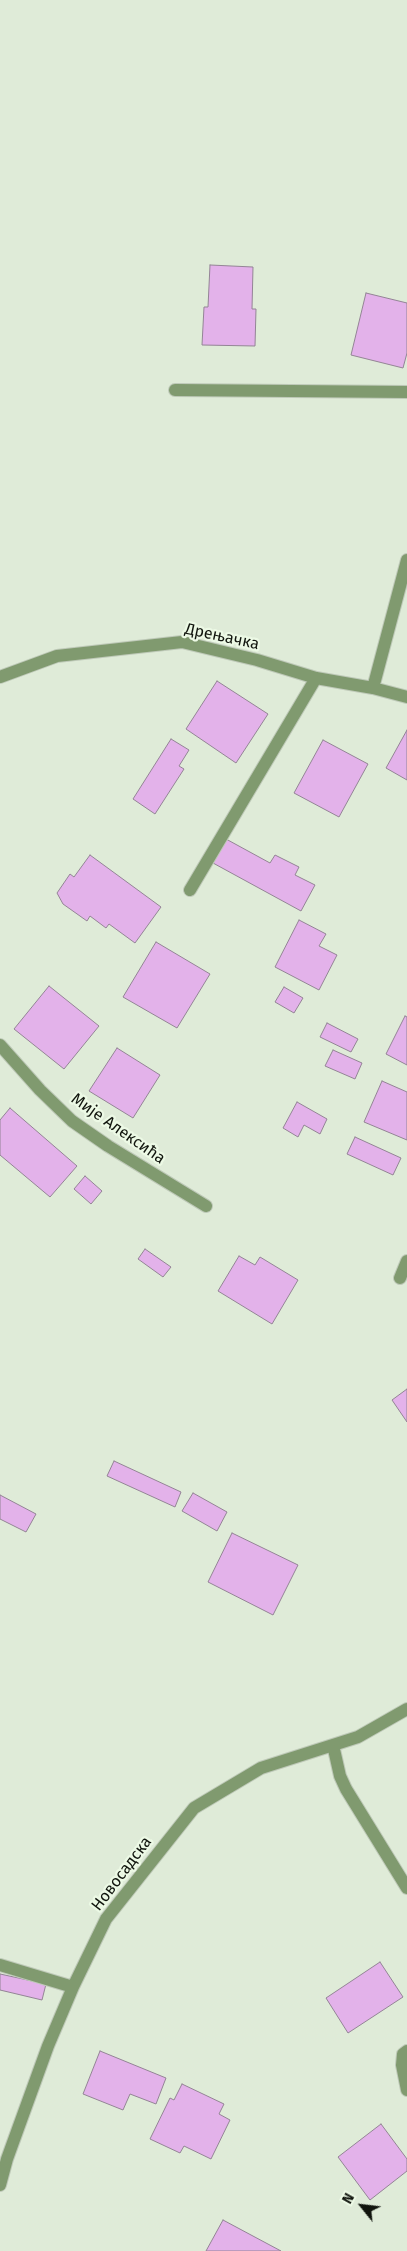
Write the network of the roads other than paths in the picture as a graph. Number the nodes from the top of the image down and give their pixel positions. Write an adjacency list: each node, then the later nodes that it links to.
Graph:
1 (174, 390): 2 (street)
2 (407, 392)
3 (407, 560): 6 (street)
4 (0, 677): 5 (street, Дрењачка)
5 (316, 678): 6 (street, Дрењачка); 8 (street)
6 (373, 688): 7 (street, Дрењачка)
7 (407, 697)
8 (190, 890)
9 (0, 1045): 10 (street, Мије Алексића)
10 (206, 1206)
11 (407, 1261): 12 (street)
12 (400, 1278)
13 (407, 1709): 14 (street, Новосадска)
14 (333, 1745): 15 (street); 17 (street, Новосадска)
15 (407, 1888)
16 (0, 1965): 17 (street)
17 (72, 1987): 20 (street, Новосадска)
18 (407, 2051): 19 (street)
19 (407, 2090)
20 (0, 2185)

